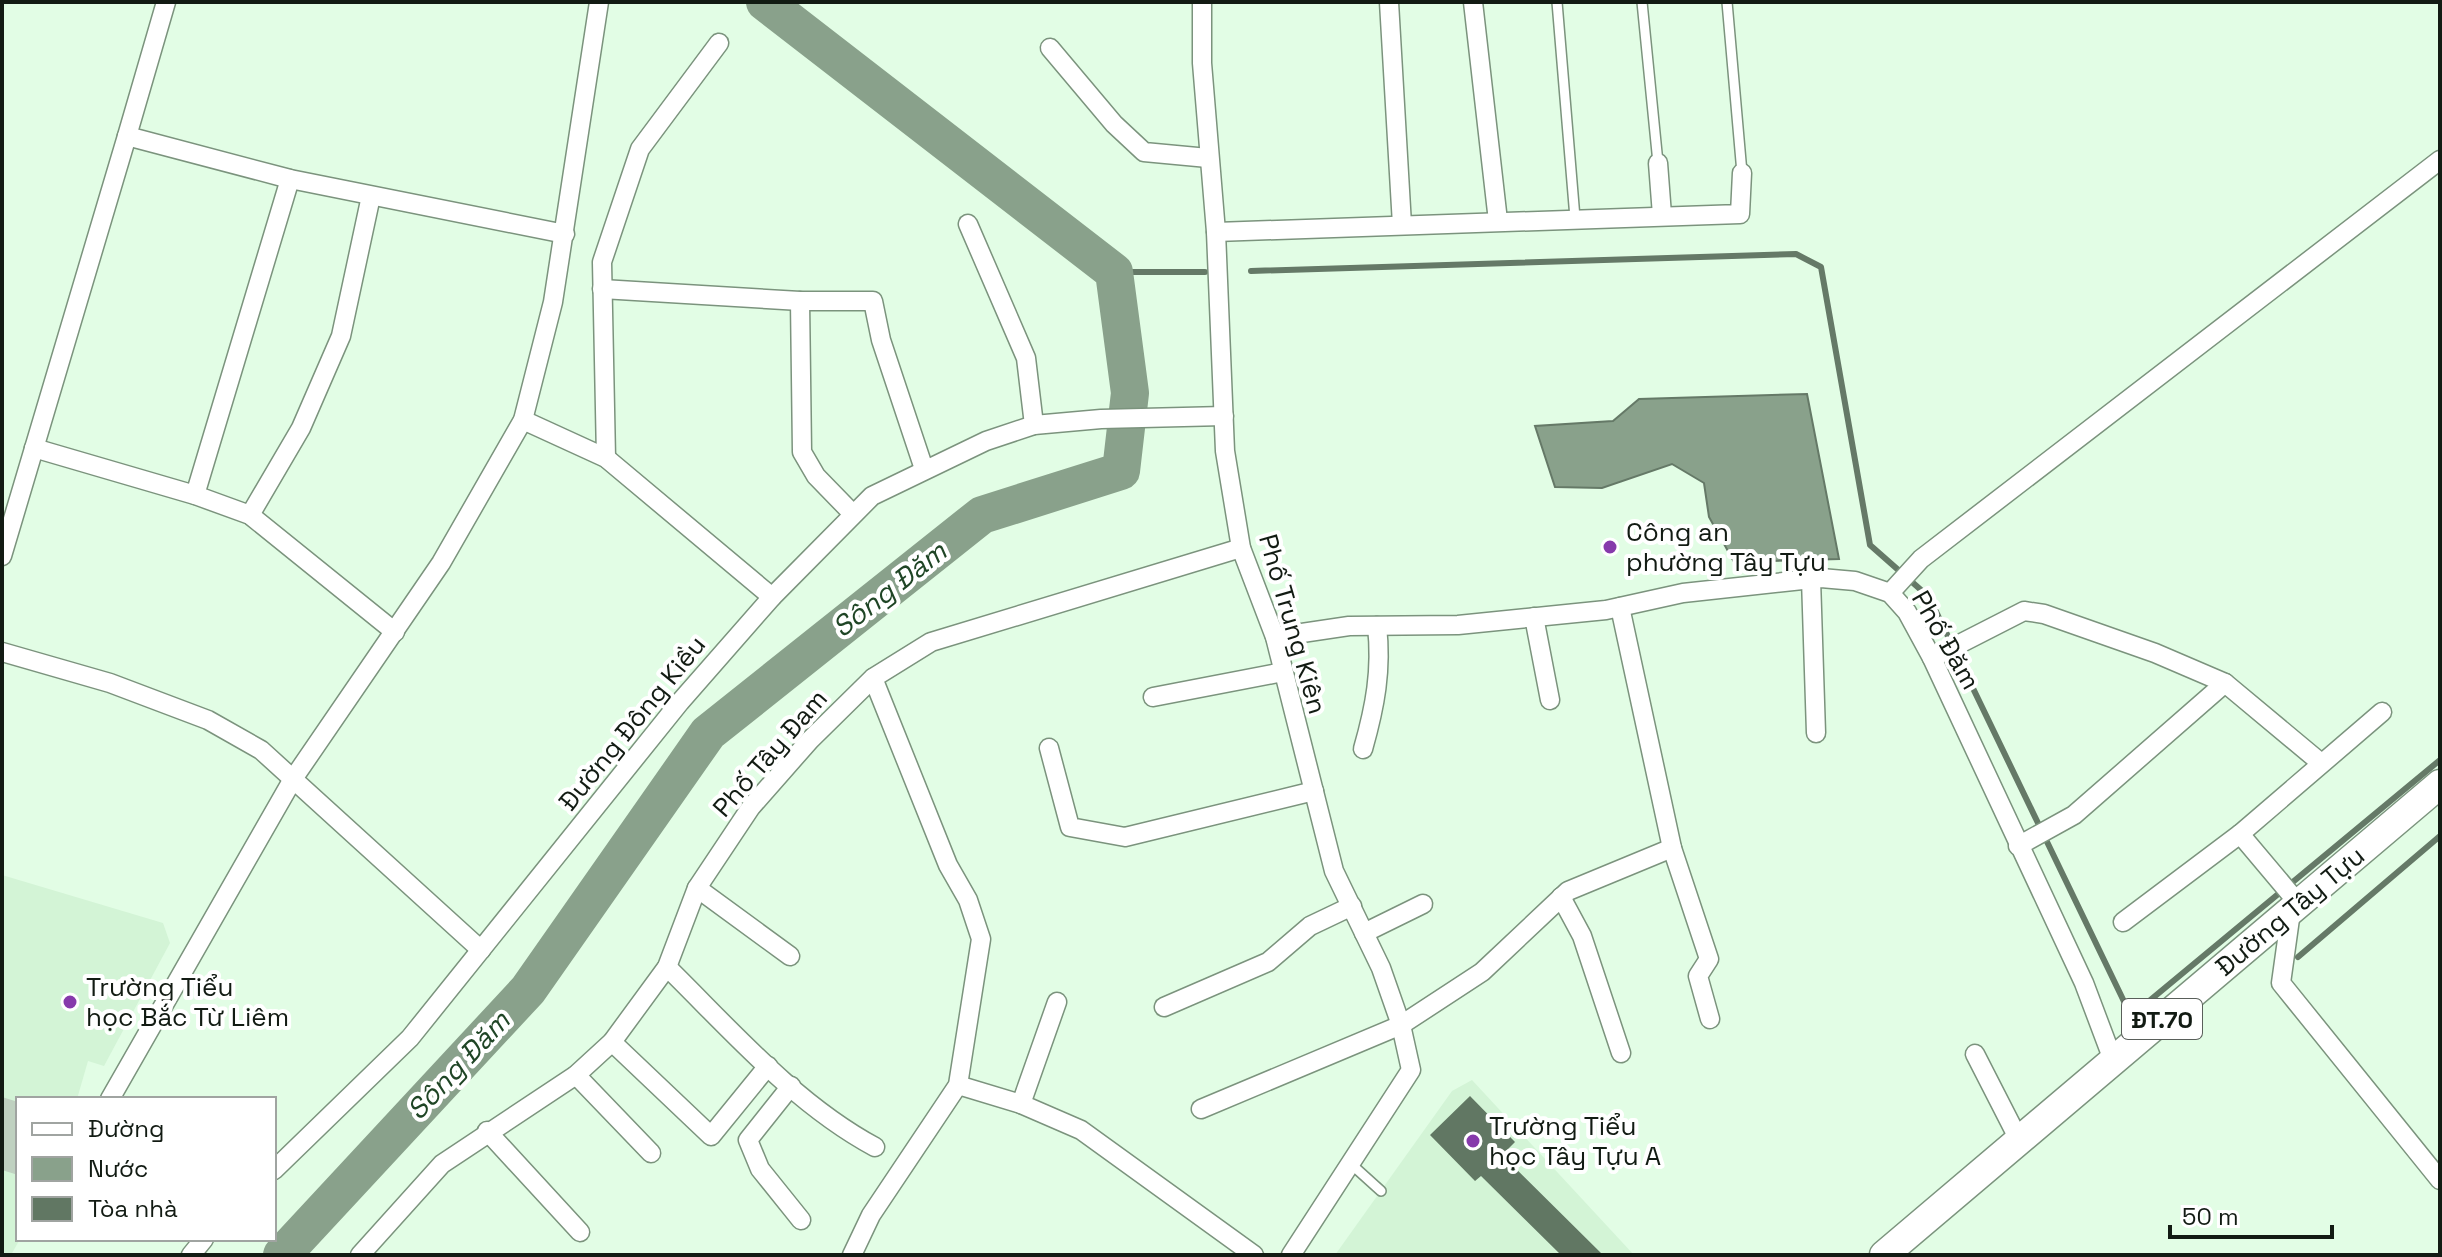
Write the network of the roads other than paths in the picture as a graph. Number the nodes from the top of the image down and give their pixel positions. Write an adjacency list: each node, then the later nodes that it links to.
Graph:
1 (166, 2): 11 (street)
2 (599, 2): 23 (street)
3 (1202, 2): 12 (street, Phố Trung Kiên)
4 (1389, 2): 22 (street)
5 (1473, 2): 20 (street)
6 (1557, 2): 19 (lane)
7 (1642, 2): 14 (lane)
8 (1727, 2): 15 (lane)
9 (719, 43): 25 (street)
10 (1050, 48): 12 (street)
11 (127, 136): 16 (street); 30 (street)
12 (1208, 158): 24 (street, Phố Trung Kiên)
13 (2440, 160): 39 (street)
14 (1658, 163): 18 (street)
15 (1742, 173): 18 (street)
16 (290, 179): 17 (street); 33 (street)
17 (371, 196): 23 (street); 35 (street)
18 (1662, 215): 19 (street)
19 (1575, 218): 20 (street)
20 (1498, 221): 22 (street)
21 (968, 224): 29 (street)
22 (1402, 225): 24 (street)
23 (565, 234): 28 (street)
24 (1216, 237): 27 (street, Phố Trung Kiên)
25 (602, 289): 26 (street); 31 (street)
26 (800, 301): 32 (street); 34 (street)
27 (1224, 416): 29 (street, Đường Đông Kiều); 36 (street, Phố Trung Kiên)
28 (523, 420): 31 (street); 44 (street)
29 (1034, 425): 32 (street, Đường Đông Kiều)
30 (34, 448): 33 (street); 37 (street)
31 (606, 458): 40 (street)
32 (924, 469): 34 (street, Đường Đông Kiều)
33 (195, 495): 35 (street)
34 (852, 513): 40 (street, Đường Đông Kiều)
35 (250, 515): 44 (street)
36 (1241, 548): 45 (street, Phố Trung Kiên); 49 (street, Phố Tây Đam)
37 (2, 556)
38 (1811, 579): 39 (street, Phố Đăm); 41 (street, Phố Đăm); 54 (street)
39 (1892, 590): 47 (street, Phố Đăm)
40 (772, 597): 71 (street, Đường Đông Kiều)
41 (1620, 607): 42 (street, Phố Đăm); 63 (street)
42 (1534, 617): 43 (street, Phố Đăm); 52 (street)
43 (1377, 626): 45 (street, Phố Đăm); 56 (street)
44 (395, 632): 58 (street)
45 (1275, 637): 48 (street, Phố Trung Kiên)
46 (2, 652): 58 (street)
47 (1936, 656): 50 (street); 62 (street, Phố Đăm)
48 (1283, 672): 51 (street); 60 (street, Phố Trung Kiên)
49 (873, 678): 64 (street, Phố Tây Đam); 84 (street)
50 (2225, 683): 57 (street); 62 (street)
51 (1153, 697)
52 (1550, 700)
53 (2382, 712): 57 (street)
54 (1816, 733)
55 (1049, 748): 60 (street)
56 (1363, 749)
57 (2321, 763): 61 (street)
58 (293, 779): 71 (street); 86 (street)
59 (2440, 784): 66 (main road, Đường Tây Tựu / ĐT.70)
60 (1314, 791): 68 (street, Phố Trung Kiên)
61 (2240, 834): 66 (street); 69 (street)
62 (2021, 844): 81 (street, Phố Đăm)
63 (1672, 848): 65 (street); 76 (street)
64 (697, 888): 72 (street); 73 (street, Phố Tây Đam)
65 (1561, 897): 77 (street); 79 (street)
66 (2293, 903): 81 (main road, Đường Tây Tựu / ĐT.70); 95 (street)
67 (1423, 904): 70 (street)
68 (1352, 906): 70 (street, Phố Trung Kiên); 75 (street)
69 (2123, 922)
70 (1364, 933): 77 (street, Phố Trung Kiên)
71 (481, 950): 94 (street, Đường Đông Kiều)
72 (790, 956)
73 (667, 967): 78 (street, Phố Tây Đam); 82 (street)
74 (1057, 1002): 87 (street)
75 (1164, 1007)
76 (1710, 1019)
77 (1401, 1025): 88 (street); 93 (street, Phố Trung Kiên)
78 (612, 1042): 82 (street); 83 (street, Phố Tây Đam)
79 (1621, 1053)
80 (1975, 1054): 90 (street)
81 (2113, 1060): 90 (main road, Đường Tây Tựu / ĐT.70)
82 (768, 1066): 85 (street)
83 (576, 1075): 89 (street, Phố Tây Đam); 92 (street)
84 (958, 1085): 87 (street); 100 (street)
85 (791, 1086): 91 (street); 97 (street)
86 (111, 1097)
87 (1021, 1104): 101 (street)
88 (1201, 1109)
89 (487, 1131): 98 (street); 99 (street, Phố Tây Đam)
90 (2019, 1140): 103 (main road, Đường Tây Tựu / ĐT.70)
91 (875, 1147)
92 (651, 1153)
93 (1350, 1163): 96 (lane); 102 (street, Phố Trung Kiên)
94 (276, 1168)
95 (2440, 1180)
96 (1381, 1191)
97 (801, 1220)
98 (580, 1232)
99 (360, 1255)
100 (852, 1255)
101 (1254, 1255)
102 (1291, 1255)
103 (1884, 1255)

